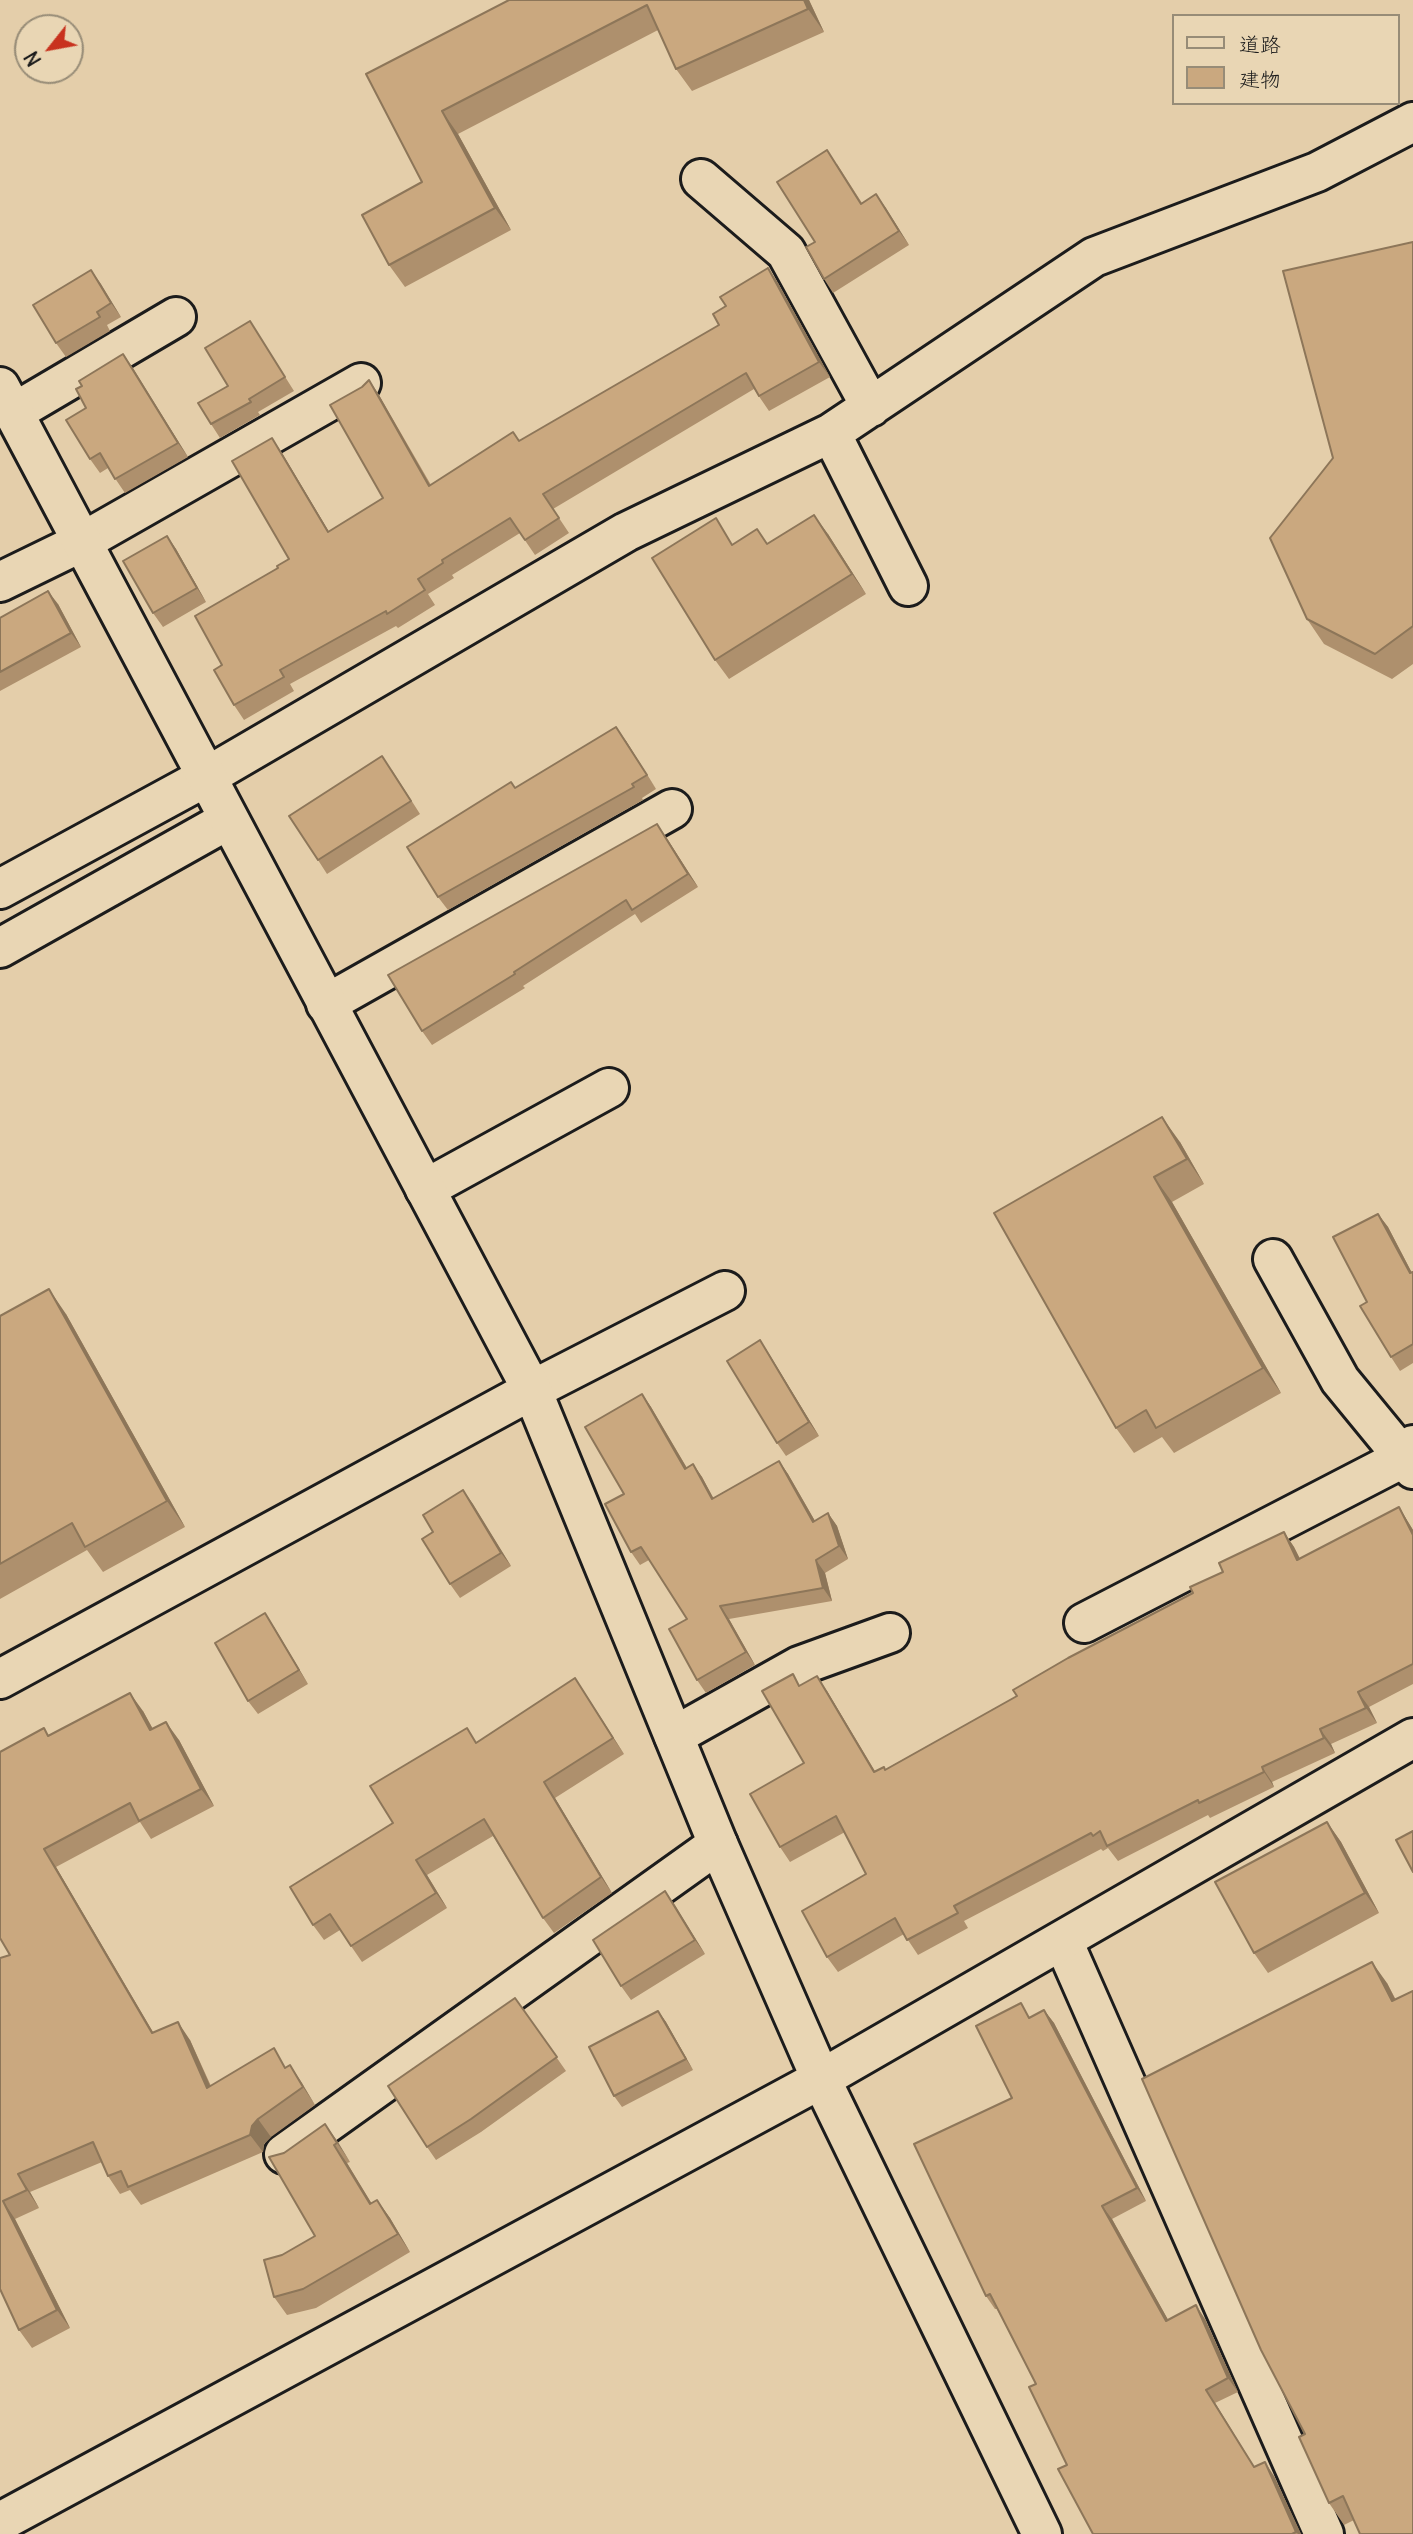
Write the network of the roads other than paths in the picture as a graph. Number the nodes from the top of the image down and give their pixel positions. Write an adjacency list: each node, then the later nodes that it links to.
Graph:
1 (1413, 122): 6 (street)
2 (701, 179): 6 (street)
3 (176, 317): 5 (street)
4 (361, 383): 8 (street)
5 (7, 400): 8 (street)
6 (871, 407): 7 (street)
7 (831, 433): 10 (street); 11 (street)
8 (82, 542): 9 (street); 11 (street)
9 (0, 582)
10 (908, 586)
11 (206, 777): 13 (street); 14 (street)
12 (672, 809): 16 (street)
13 (228, 820): 15 (street); 16 (street)
14 (0, 889)
15 (0, 948)
16 (326, 1004): 18 (street)
17 (609, 1088): 18 (street)
18 (425, 1189): 21 (street)
19 (1273, 1259): 22 (street)
20 (725, 1291): 21 (street)
21 (532, 1391): 25 (street); 26 (street)
22 (1410, 1457): 23 (street)
23 (1084, 1623)
24 (890, 1633): 26 (street)
25 (0, 1679)
26 (674, 1736): 28 (street)
27 (1413, 1738): 29 (street)
28 (718, 1844): 30 (street); 31 (street)
29 (1063, 1941): 30 (street); 34 (street)
30 (821, 2079): 32 (street); 33 (street)
31 (284, 2154)
32 (0, 2522)
33 (1042, 2534)
34 (1324, 2534)

